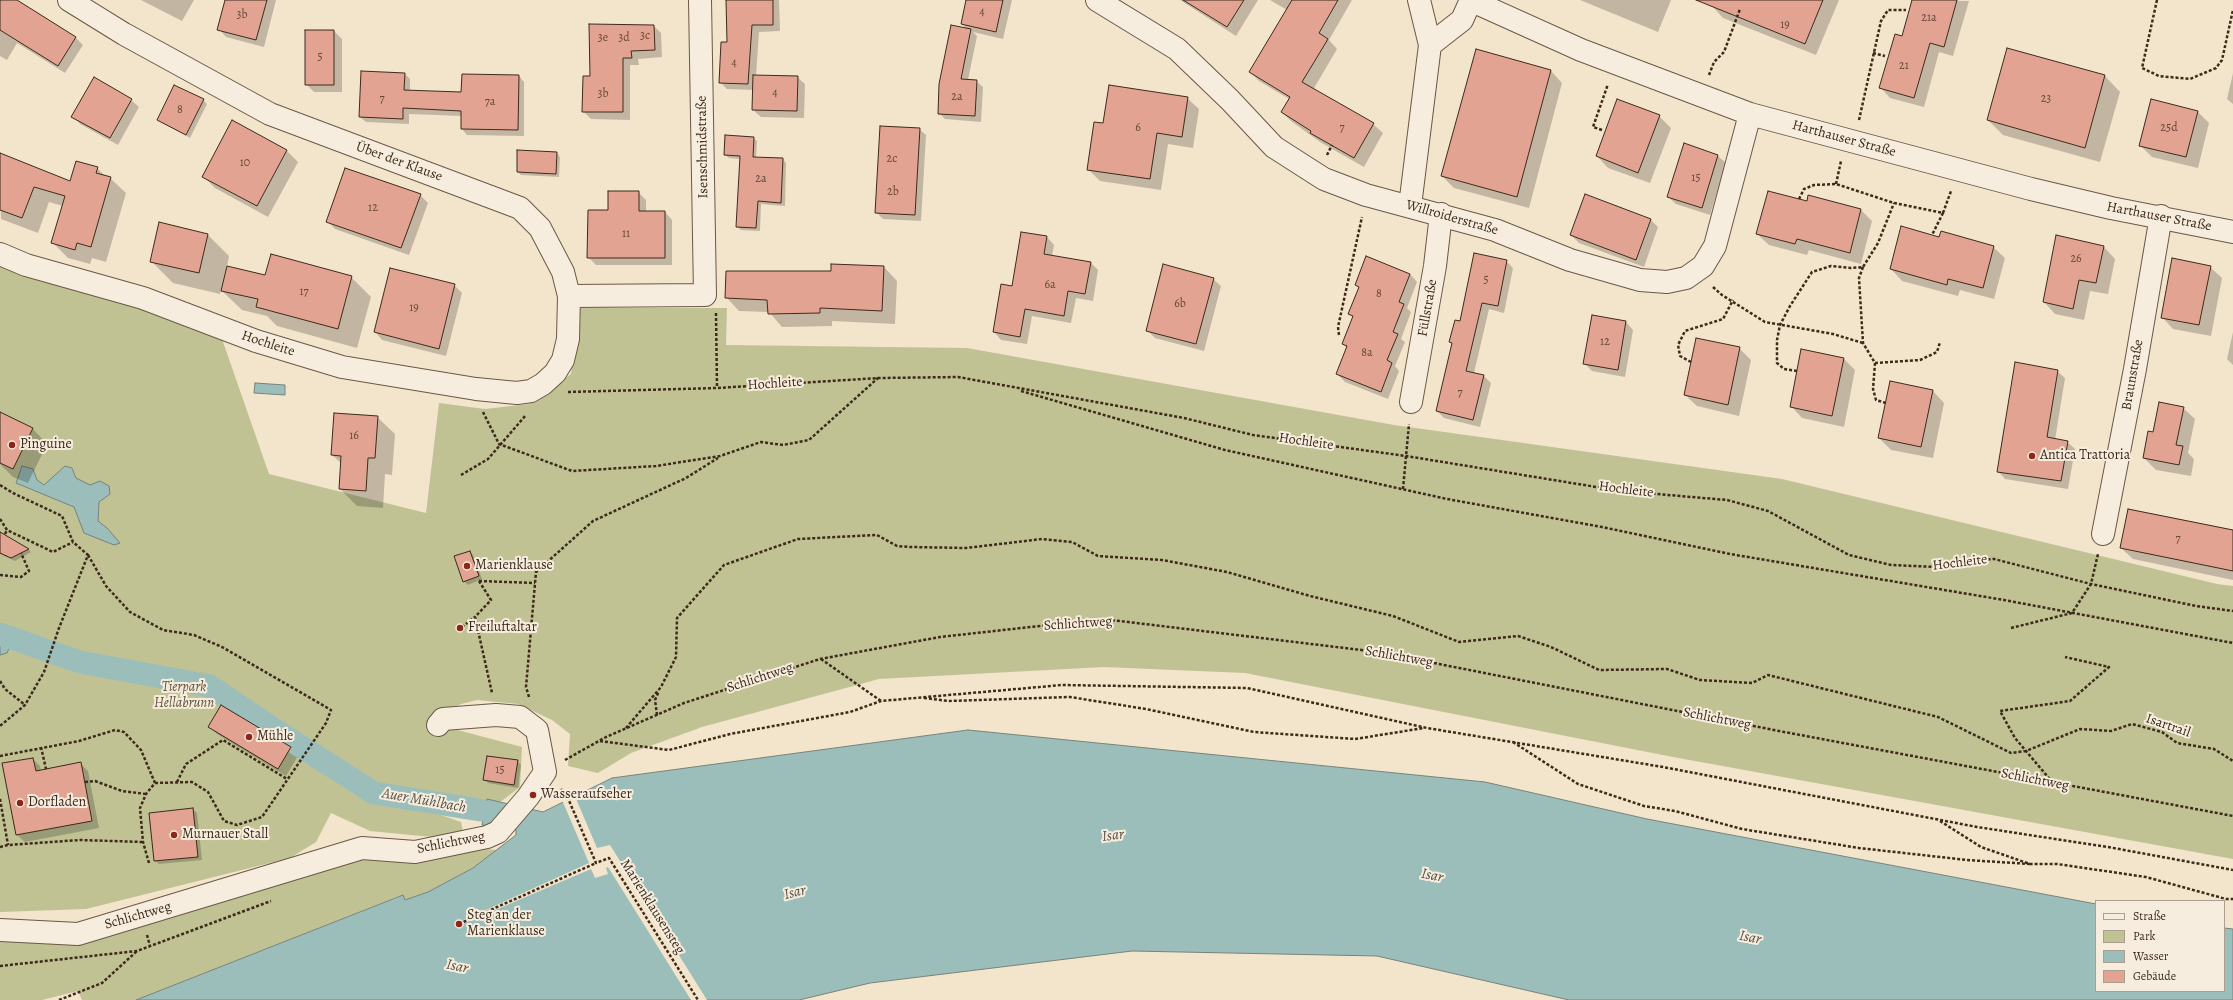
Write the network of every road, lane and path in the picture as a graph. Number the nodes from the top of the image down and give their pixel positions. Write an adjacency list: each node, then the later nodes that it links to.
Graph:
1 (69, 0): 34 (street, Über der Klause)
2 (700, 0): 32 (street, Isenschmidstraße)
3 (1097, 0): 20 (street, Willroiderstraße)
4 (1419, 0): 10 (street)
5 (1471, 0): 10 (street); 13 (street, Harthauser Straße)
6 (2157, 0): 9 (path)
7 (1740, 9): 14 (path)
8 (1906, 10): 11 (path)
9 (2233, 10)
10 (1430, 45): 24 (street)
11 (1873, 53): 12 (path); 17 (path)
12 (1885, 56)
13 (1616, 63): 14 (street, Harthauser Straße); 16 (path)
14 (1701, 96): 15 (street, Harthauser Straße)
15 (1750, 114): 17 (street, Harthauser Straße); 26 (street, Willroiderstraße)
16 (1602, 130)
17 (1854, 142): 27 (street, Harthauser Straße)
18 (1840, 165): 19 (path)
19 (1836, 184): 22 (path); 23 (path)
20 (1366, 195): 24 (street, Willroiderstraße); 37 (path)
21 (1950, 196): 25 (path)
22 (1799, 199)
23 (1894, 203): 25 (path); 31 (path)
24 (1410, 206): 26 (street, Willroiderstraße)
25 (1943, 213): 29 (path)
26 (1441, 214): 48 (street, Füllstraße)
27 (2161, 216): 28 (street, Harthauser Straße); 60 (street, Braunstraße)
28 (2233, 232)
29 (1932, 235)
30 (0, 254): 47 (street, Hochleite)
31 (1863, 267): 36 (path); 39 (path)
32 (705, 295): 34 (street); 46 (path)
33 (1722, 295): 35 (path)
34 (569, 296): 44 (street, Hochleite)
35 (1733, 300): 36 (path); 40 (path)
36 (1780, 325): 39 (path); 42 (path)
37 (1339, 335)
38 (1940, 342): 41 (path)
39 (1863, 343): 41 (path)
40 (1691, 362)
41 (1875, 363): 49 (path)
42 (1797, 371)
43 (878, 378): 45 (path, Hochleite); 46 (path, Hochleite); 52 (path)
44 (543, 384): 46 (path, Hochleite); 47 (street, Hochleite)
45 (1008, 386): 53 (path, Hochleite); 56 (path, Hochleite)
46 (717, 388)
47 (476, 389): 51 (path)
48 (1411, 402): 53 (path)
49 (1886, 403)
50 (528, 414): 51 (path)
51 (499, 444): 52 (path); 54 (path)
52 (720, 456): 67 (path)
53 (1406, 456): 56 (path); 68 (path, Hochleite)
54 (461, 475)
55 (0, 485): 62 (path)
56 (1403, 490): 70 (path, Hochleite)
57 (0, 519): 58 (path)
58 (7, 530): 59 (path); 61 (path)
59 (5, 534)
60 (2104, 534): 68 (path)
61 (24, 540): 62 (path); 63 (path)
62 (73, 542): 65 (path)
63 (22, 544)
64 (21, 553): 66 (path)
65 (88, 555): 81 (path); 97 (path)
66 (0, 576)
67 (535, 582): 71 (path); 87 (path)
68 (2091, 584): 69 (path, Hochleite); 70 (path)
69 (2233, 612)
70 (2072, 614): 73 (path); 74 (path, Hochleite)
71 (475, 617): 72 (path); 82 (path)
72 (462, 627)
73 (2012, 628)
74 (2233, 643)
75 (2065, 657): 92 (path)
76 (820, 659): 80 (path); 83 (path, Schlichtweg); 101 (path, Schlichtweg)
77 (0, 681): 81 (path)
78 (661, 687): 83 (path); 88 (path); 92 (path)
79 (917, 698): 80 (path); 86 (path); 86 (path)
80 (881, 701): 89 (path)
81 (25, 705): 85 (path)
82 (496, 715): 84 (street); 87 (street)
83 (657, 715): 88 (path, Schlichtweg)
84 (438, 725)
85 (0, 726)
86 (1426, 728): 90 (path)
87 (537, 730): 96 (street)
88 (624, 730): 89 (path, Schlichtweg)
89 (600, 741): 96 (path, Schlichtweg)
90 (1513, 742): 106 (path); 112 (path)
91 (41, 747): 93 (path); 95 (path); 100 (path)
92 (2026, 751): 94 (path, Isartrail); 101 (path)
93 (0, 756)
94 (2233, 761)
95 (46, 769)
96 (545, 772): 117 (street, Schlichtweg)
97 (287, 780): 99 (path); 99 (path)
98 (84, 782): 102 (path)
99 (176, 782): 100 (path)
100 (155, 783): 102 (path)
101 (2054, 783): 105 (path, Schlichtweg)
102 (146, 794): 107 (path)
103 (567, 796): 111 (path, Marienklausensteg)
104 (0, 799): 108 (path)
105 (2233, 816)
106 (1937, 819): 112 (path); 113 (path)
107 (143, 842): 108 (path); 110 (path)
108 (8, 844): 109 (path)
109 (0, 847)
110 (149, 863)
111 (596, 863): 116 (path); 121 (path, Marienklausensteg)
112 (2030, 864): 115 (path)
113 (2233, 870)
114 (276, 899): 118 (path)
115 (2233, 899)
116 (459, 924)
117 (0, 930)
118 (137, 951): 119 (path); 120 (path)
119 (0, 966)
120 (59, 1000)
121 (698, 1000)

